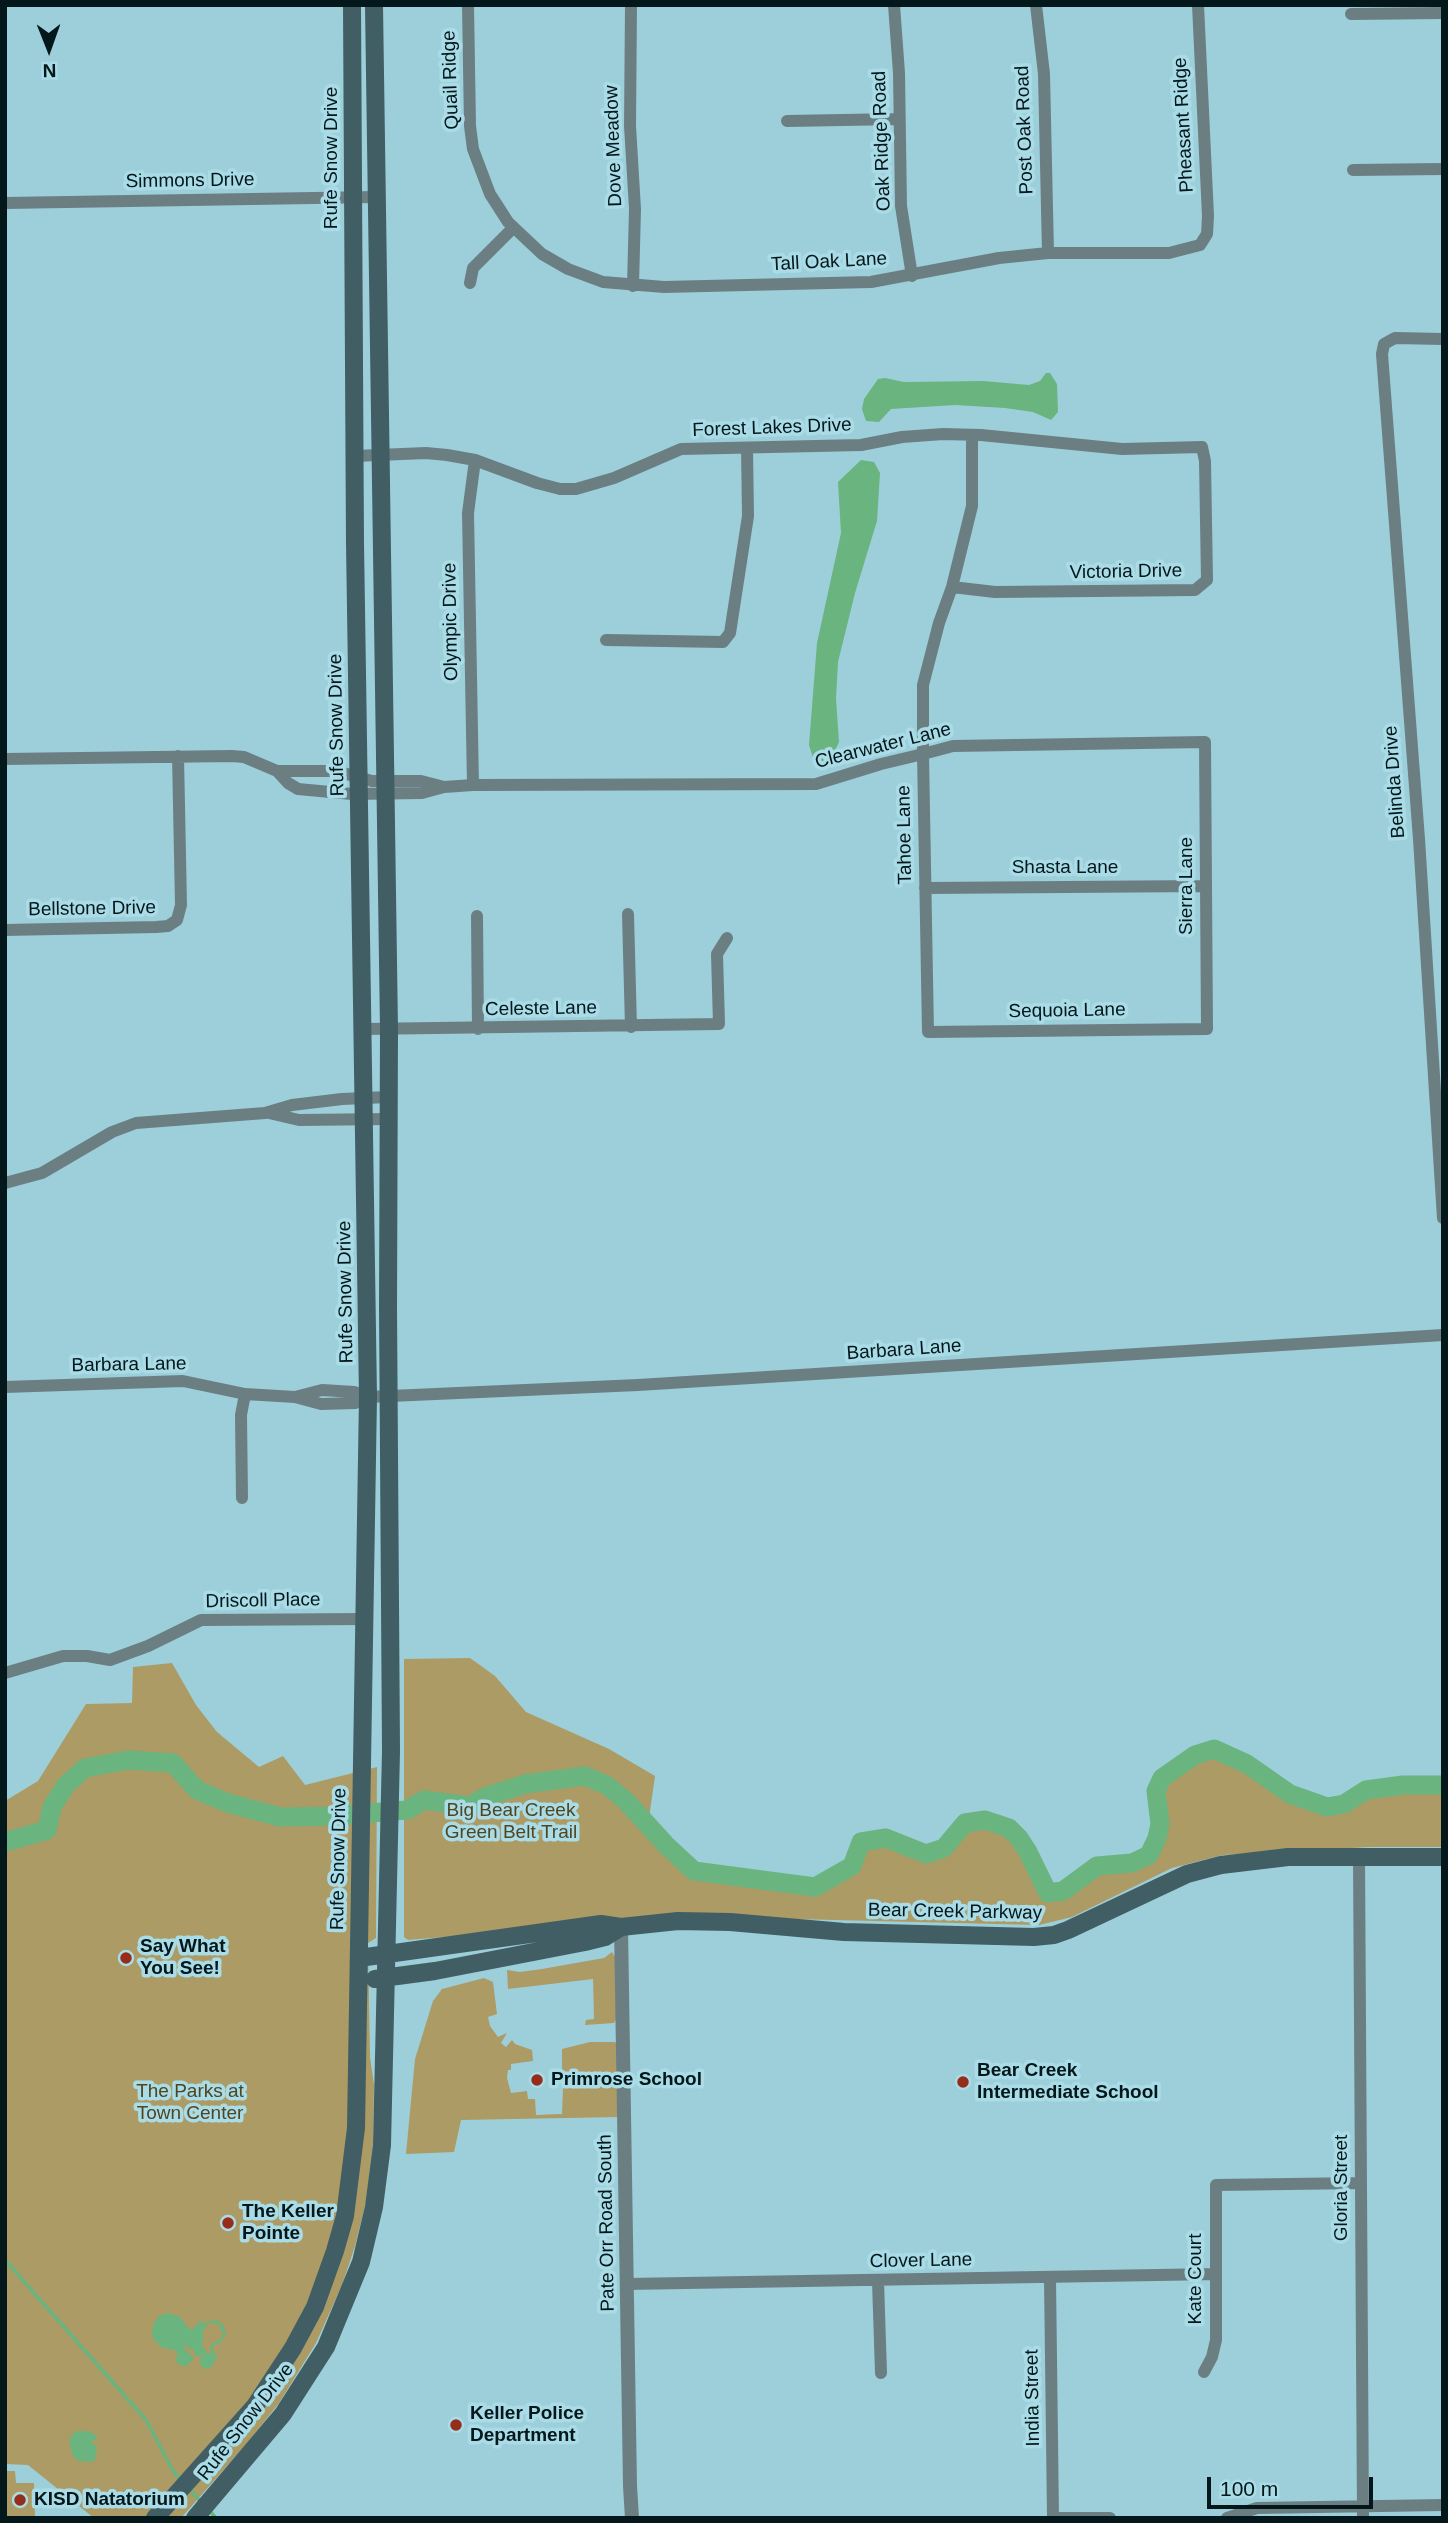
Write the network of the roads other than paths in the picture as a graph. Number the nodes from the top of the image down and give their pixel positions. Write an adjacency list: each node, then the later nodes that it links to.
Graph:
1 (352, 5): 15 (main road, Rufe Snow Drive)
2 (374, 5): 14 (main road, Rufe Snow Drive)
3 (468, 5): 17 (street, Quail Ridge)
4 (631, 5): 22 (street, Dove Meadow)
5 (894, 5): 10 (street, Oak Ridge Road)
6 (1037, 5): 19 (street, Post Oak Road)
7 (1198, 5): 18 (street, Pheasant Ridge)
8 (1443, 13): 9 (street)
9 (1351, 14)
10 (899, 119): 11 (street); 20 (street, Oak Ridge Road)
11 (787, 121)
12 (1443, 169): 13 (street)
13 (1353, 170)
14 (375, 197): 15 (street, Simmons Drive); 27 (main road, Rufe Snow Drive)
15 (353, 198): 16 (street, Simmons Drive); 28 (main road, Rufe Snow Drive)
16 (5, 203)
17 (513, 228): 21 (street); 22 (street, Tall Oak Lane)
18 (1202, 243): 19 (street, Tall Oak Lane)
19 (1048, 253): 20 (street, Tall Oak Lane)
20 (912, 275): 22 (street, Tall Oak Lane)
21 (470, 283)
22 (633, 286)
23 (1443, 339): 57 (street, Belinda Drive)
24 (972, 435): 25 (street, Forest Lakes Drive); 26 (street, Forest Lakes Drive); 30 (street, Tahoe Lane)
25 (1202, 447): 30 (street, Victoria Drive)
26 (747, 448): 29 (street, Forest Lakes Drive); 31 (street)
27 (380, 455): 28 (street, Forest Lakes Drive); 29 (street, Forest Lakes Drive); 38 (main road, Rufe Snow Drive)
28 (355, 456): 38 (main road, Rufe Snow Drive)
29 (475, 460): 37 (street, Olympic Drive)
30 (952, 587): 33 (street, Tahoe Lane)
31 (606, 640)
32 (1205, 742): 33 (street, Clearwater Lane); 39 (street, Sierra Lane)
33 (923, 754): 37 (street, Clearwater Lane); 40 (street, Tahoe Lane)
34 (178, 757): 35 (street); 36 (street); 43 (street, Bellstone Drive)
35 (5, 759)
36 (277, 771): 38 (street); 38 (street)
37 (473, 785): 38 (street, Clearwater Lane)
38 (372, 787): 46 (main road, Rufe Snow Drive); 47 (main road, Rufe Snow Drive)
39 (1206, 887): 40 (street, Shasta Lane); 49 (street, Sierra Lane)
40 (925, 888): 50 (street, Tahoe Lane)
41 (628, 914): 45 (street)
42 (477, 916): 48 (street)
43 (5, 930)
44 (727, 938): 45 (street, Celeste Lane)
45 (631, 1027): 48 (street, Celeste Lane)
46 (364, 1029): 47 (street, Celeste Lane); 52 (main road, Rufe Snow Drive)
47 (389, 1029): 48 (street, Celeste Lane); 51 (main road, Rufe Snow Drive)
48 (478, 1029)
49 (1207, 1029): 50 (street, Sequoia Lane)
50 (928, 1032)
51 (388, 1097): 52 (street); 55 (main road, Rufe Snow Drive)
52 (365, 1098): 53 (street); 54 (main road, Rufe Snow Drive)
53 (265, 1113): 54 (street); 56 (street)
54 (366, 1119): 55 (street); 62 (main road, Rufe Snow Drive)
55 (388, 1119): 61 (main road, Rufe Snow Drive)
56 (5, 1183)
57 (1443, 1218)
58 (1443, 1335): 61 (street, Barbara Lane)
59 (5, 1387): 60 (street, Barbara Lane)
60 (245, 1394): 62 (street, Barbara Lane); 63 (street)
61 (389, 1396): 62 (street, Barbara Lane); 69 (main road, Rufe Snow Drive)
62 (368, 1397): 64 (main road, Rufe Snow Drive)
63 (242, 1497)
64 (364, 1619): 65 (street, Driscoll Place); 70 (main road, Rufe Snow Drive)
65 (5, 1673)
66 (1359, 1857): 67 (main road, Bear Creek Parkway); 68 (main road, Bear Creek Parkway); 73 (street, Gloria Street)
67 (1443, 1857)
68 (621, 1927): 69 (main road, Bear Creek Parkway); 71 (main road, Bear Creek Parkway); 77 (street, Pate Orr Road South)
69 (387, 1954): 70 (main road, Bear Creek Parkway); 71 (main road, Rufe Snow Drive)
70 (359, 1958): 72 (main road, Rufe Snow Drive)
71 (386, 1978): 72 (main road, Bear Creek Parkway); 79 (main road, Rufe Snow Drive)
72 (359, 1981): 78 (main road, Rufe Snow Drive)
73 (1361, 2183): 74 (street, Kate Court); 85 (street, Gloria Street)
74 (1216, 2274): 75 (street, Clover Lane); 80 (street, Kate Court)
75 (1050, 2278): 76 (street, Clover Lane); 89 (street, India Street)
76 (878, 2281): 77 (street, Clover Lane); 81 (street)
77 (627, 2284): 88 (street, Pate Orr Road South)
78 (300, 2335): 79 (main road); 82 (main road, Rufe Snow Drive)
79 (326, 2347): 83 (main road, Rufe Snow Drive)
80 (1204, 2372)
81 (881, 2373)
82 (223, 2442): 83 (main road); 86 (main road, Rufe Snow Drive)
83 (246, 2461): 87 (main road, Rufe Snow Drive)
84 (1443, 2505): 85 (street)
85 (1363, 2512): 92 (street)
86 (159, 2513)
87 (195, 2518)
88 (632, 2518)
89 (1054, 2518)
90 (1059, 2518): 91 (street)
91 (1110, 2518)
92 (1227, 2518)

